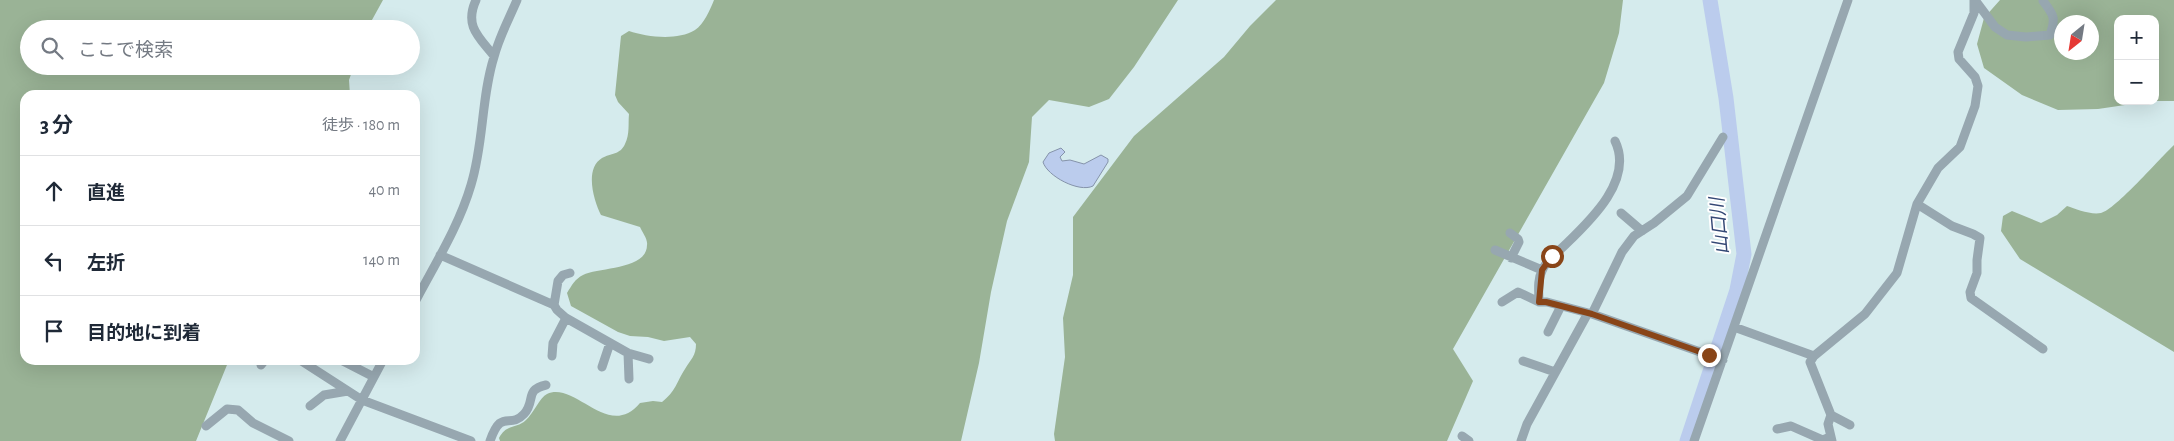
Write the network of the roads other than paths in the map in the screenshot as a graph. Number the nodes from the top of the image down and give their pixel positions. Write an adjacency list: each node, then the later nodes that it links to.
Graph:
1 (476, 0): 6 (street)
2 (517, 0): 6 (street)
3 (1848, 0): 25 (street)
4 (1974, 0): 5 (street); 9 (street)
5 (2043, 1)
6 (494, 56): 14 (street)
7 (1723, 137): 11 (street)
8 (1615, 141): 16 (street)
9 (1917, 204): 28 (street); 31 (street)
10 (1621, 213): 11 (street)
11 (1642, 231): 23 (street)
12 (1510, 233): 15 (street)
13 (1495, 250): 15 (street)
14 (440, 255): 18 (street); 21 (street)
15 (1511, 258): 16 (street)
16 (1542, 270): 20 (street)
17 (570, 273): 21 (street)
18 (420, 293)
19 (1502, 302): 20 (street)
20 (1539, 302): 22 (street)
21 (554, 305): 24 (street)
22 (1561, 306): 23 (street); 26 (street)
23 (1590, 314): 32 (street); 39 (street)
24 (566, 318): 27 (street); 30 (street)
25 (1734, 327): 31 (street); 32 (street)
26 (1548, 332)
27 (610, 343): 29 (street); 38 (street)
28 (2043, 349)
29 (628, 353): 33 (street); 41 (street)
30 (552, 356)
31 (1814, 356): 46 (street)
32 (1721, 359): 56 (street)
33 (649, 360)
34 (1523, 361): 39 (street)
35 (308, 365): 43 (street)
36 (351, 365): 40 (street)
37 (380, 365): 40 (street)
38 (602, 367)
39 (1555, 372): 55 (street)
40 (374, 377): 44 (street)
41 (629, 379)
42 (546, 385): 54 (street)
43 (348, 391): 44 (street); 45 (street)
44 (362, 400): 52 (street); 53 (street)
45 (310, 406)
46 (1831, 415): 47 (street); 50 (street)
47 (1850, 425)
48 (206, 426): 51 (street)
49 (1777, 429): 50 (street)
50 (1830, 440)
51 (289, 441)
52 (340, 441)
53 (471, 441)
54 (490, 441)
55 (1521, 441)
56 (1694, 441)

